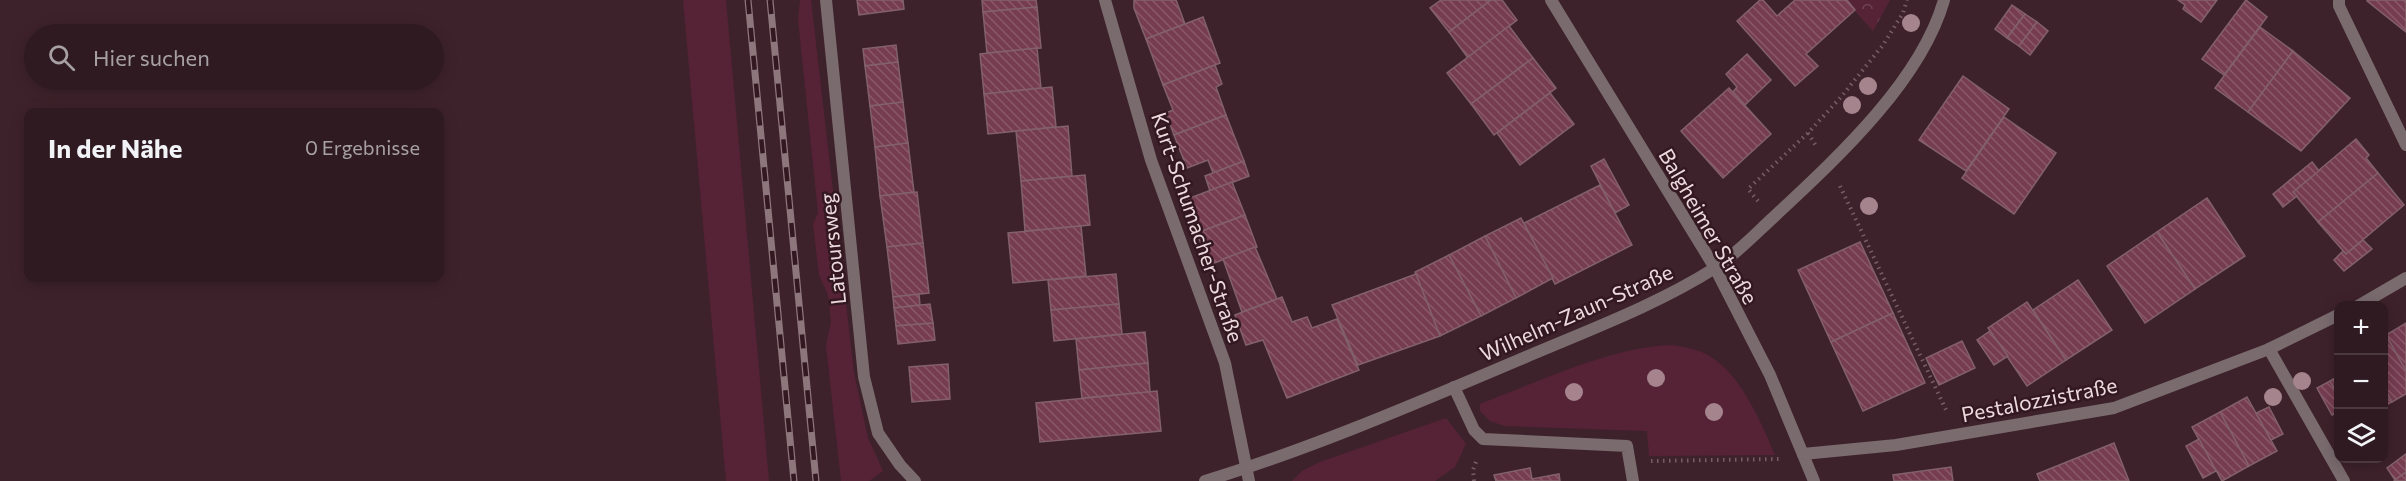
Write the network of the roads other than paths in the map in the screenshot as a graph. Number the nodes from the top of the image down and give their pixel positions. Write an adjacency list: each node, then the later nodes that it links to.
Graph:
1 (826, 0): 15 (street, Latoursweg)
2 (1105, 0): 14 (street, Kurt-Schumacher-Straße)
3 (1551, 0): 7 (street, Balgheimer Straße)
4 (1944, 0): 7 (street, Wilhelm-Zaun-Straße)
5 (2336, 2): 6 (street)
6 (2406, 145)
7 (1715, 268): 12 (street, Wilhelm-Zaun-Straße); 13 (street, Balgheimer Straße)
8 (2406, 279): 9 (street)
9 (2367, 301)
10 (2334, 317): 11 (street, Pestalozzistraße)
11 (2269, 349): 13 (street, Pestalozzistraße); 19 (street)
12 (1454, 387): 14 (street, Wilhelm-Zaun-Straße); 17 (street)
13 (1804, 456): 18 (street, Balgheimer Straße)
14 (1248, 475): 16 (street)
15 (915, 481)
16 (1206, 481)
17 (1633, 481)
18 (1814, 481)
19 (2344, 481)

